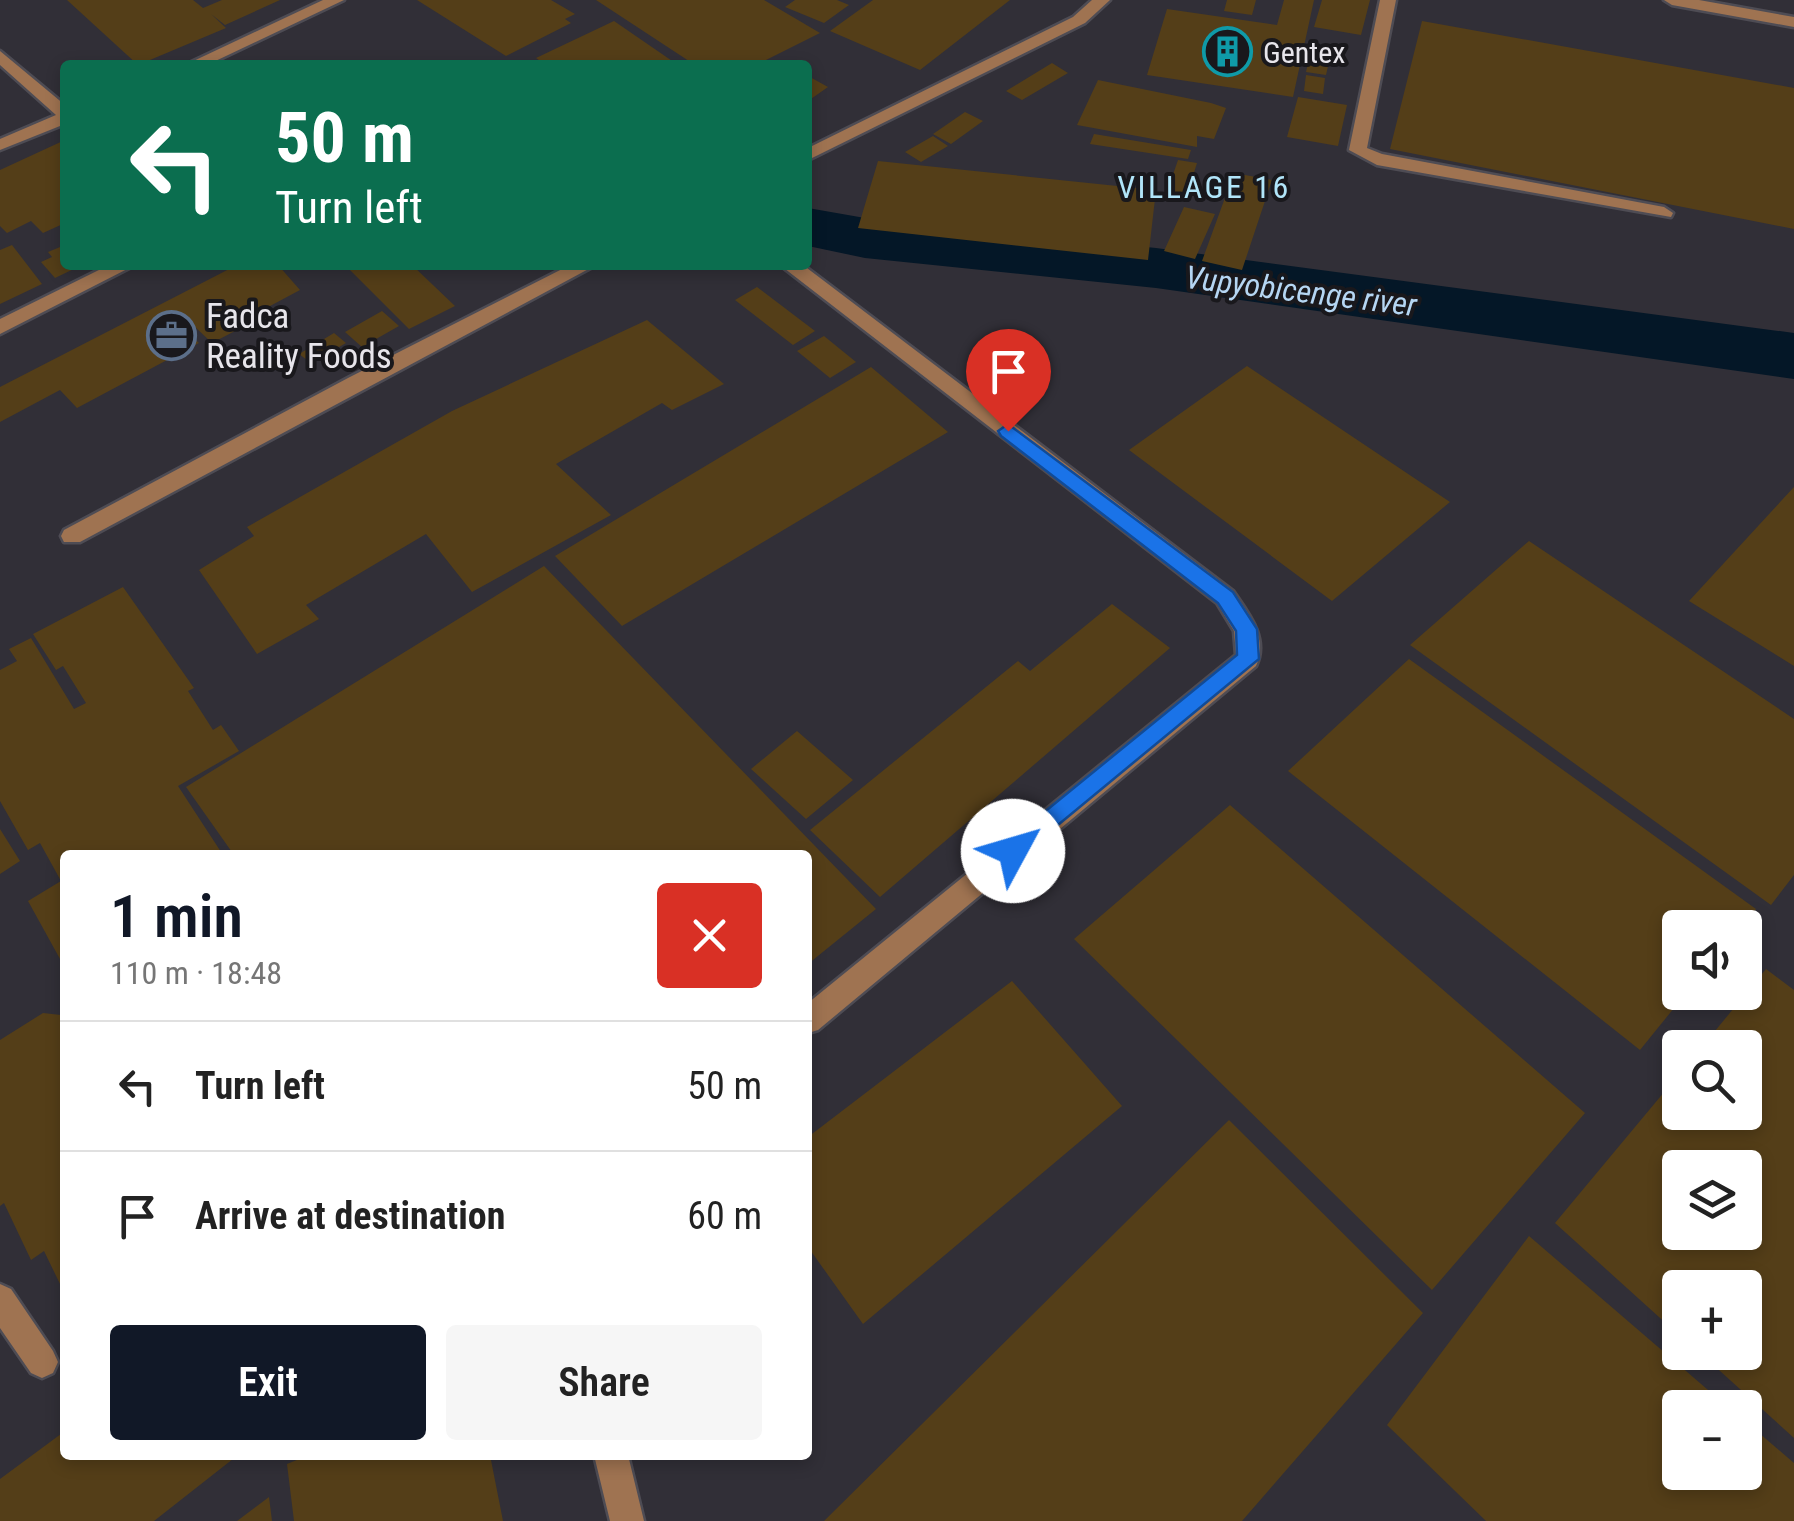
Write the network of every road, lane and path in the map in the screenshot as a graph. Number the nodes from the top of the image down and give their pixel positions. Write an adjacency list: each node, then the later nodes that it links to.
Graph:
1 (336, 0): 7 (lane)
2 (1102, 0): 11 (lane)
3 (1388, 0): 12 (lane)
4 (1672, 0): 5 (lane)
5 (1794, 22)
6 (0, 56): 8 (lane)
7 (204, 60)
8 (60, 111)
9 (60, 118): 10 (lane)
10 (0, 145)
11 (812, 154)
12 (1664, 212)
13 (115, 270): 16 (lane)
14 (576, 270): 17 (lane)
15 (797, 270): 18 (lane)
16 (0, 326)
17 (72, 536)
18 (812, 1017)
19 (0, 1300): 20 (lane)
20 (42, 1362)
21 (613, 1460): 22 (lane)
22 (627, 1521)

